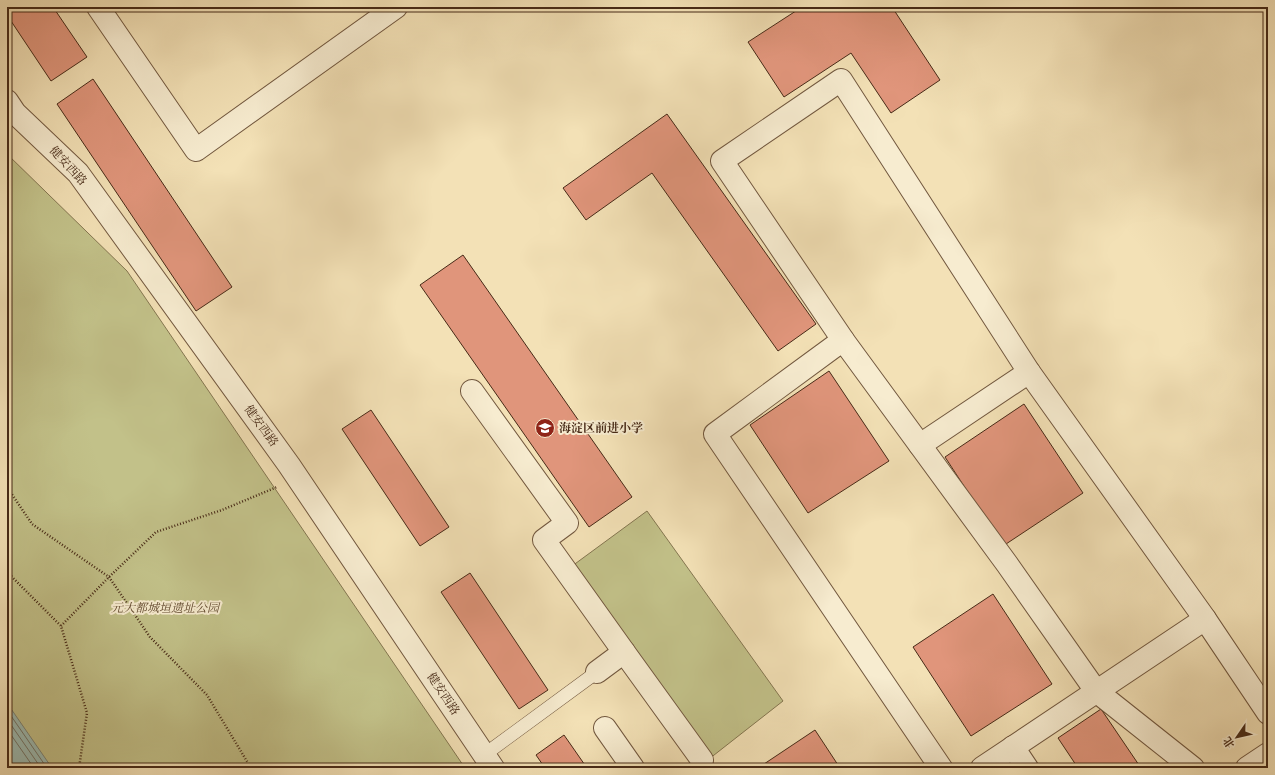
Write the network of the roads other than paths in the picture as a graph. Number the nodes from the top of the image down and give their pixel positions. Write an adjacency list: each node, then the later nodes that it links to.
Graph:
1 (98, 7): 2 (street)
2 (396, 7)
3 (7, 100): 17 (street, 健安西路)
4 (843, 340): 5 (street); 7 (street); 19 (street)
5 (1029, 372): 7 (street); 8 (street)
6 (472, 391): 9 (street)
7 (920, 445): 11 (street)
8 (1205, 619): 11 (street); 12 (street)
9 (624, 652): 10 (street); 16 (street)
10 (597, 672): 17 (lane)
11 (1096, 692): 14 (street); 22 (street)
12 (1268, 713)
13 (605, 728): 18 (street)
14 (1013, 747): 20 (street); 21 (street)
15 (1268, 754): 23 (street)
16 (702, 760)
17 (489, 762)
18 (633, 768)
19 (941, 768)
20 (982, 768)
21 (1027, 768)
22 (1193, 768)
23 (1247, 768)

